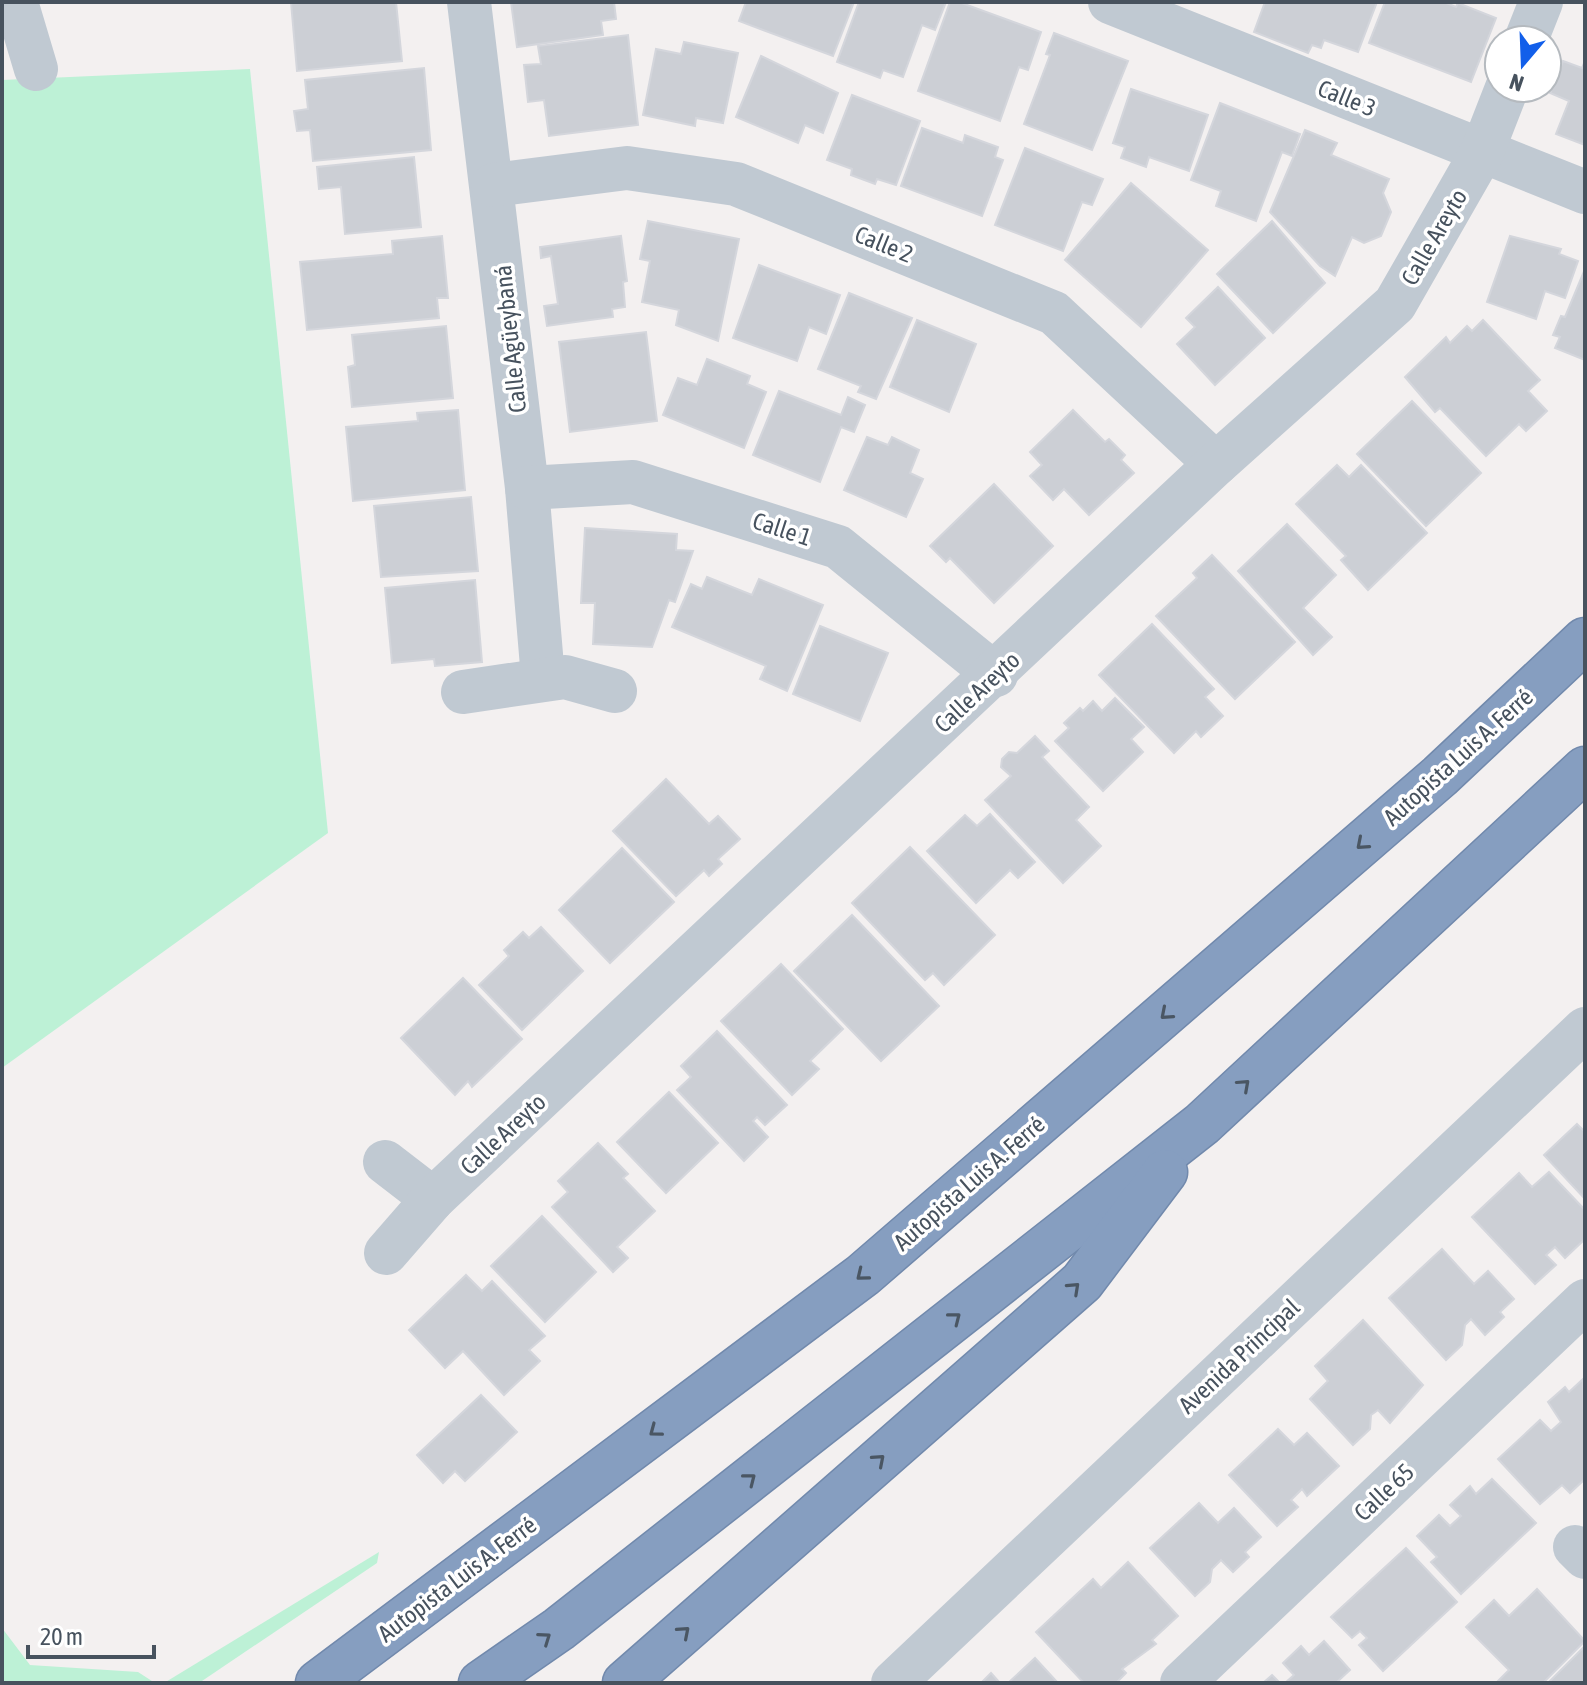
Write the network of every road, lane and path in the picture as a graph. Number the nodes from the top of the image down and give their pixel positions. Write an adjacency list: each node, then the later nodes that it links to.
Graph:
1 (16, 2): 6 (street)
2 (469, 2): 9 (street, Calle Agüeybaná)
3 (1110, 2): 8 (street, Calle 3)
4 (1541, 2): 5 (street)
5 (1532, 24)
6 (36, 69)
7 (1501, 104): 8 (street, Calle Areyto)
8 (1482, 152): 10 (street, Calle 3); 11 (street, Calle Areyto)
9 (493, 185): 11 (street, Calle 2); 12 (street, Calle Agüeybaná)
10 (1585, 192)
11 (1216, 464): 14 (street, Calle Areyto)
12 (527, 488): 14 (street, Calle 1); 15 (street, Calle Agüeybaná)
13 (1585, 640): 25 (highway, Autopista Luis A. Ferré, one-way to 25)
14 (996, 675): 22 (street, Calle Areyto)
15 (543, 678): 16 (street); 17 (street)
16 (615, 691)
17 (463, 692)
18 (1585, 769): 20 (highway, one-way to 18)
19 (1585, 1029): 28 (street, Avenida Principal)
20 (1202, 1124): 26 (highway, one-way to 20); 27 (highway, one-way to 20)
21 (385, 1162): 22 (street)
22 (433, 1199): 23 (street, Calle Areyto)
23 (386, 1253)
24 (1585, 1301): 29 (street, Calle 65)
25 (318, 1683)
26 (481, 1683)
27 (625, 1683)
28 (893, 1683)
29 (1182, 1683)

